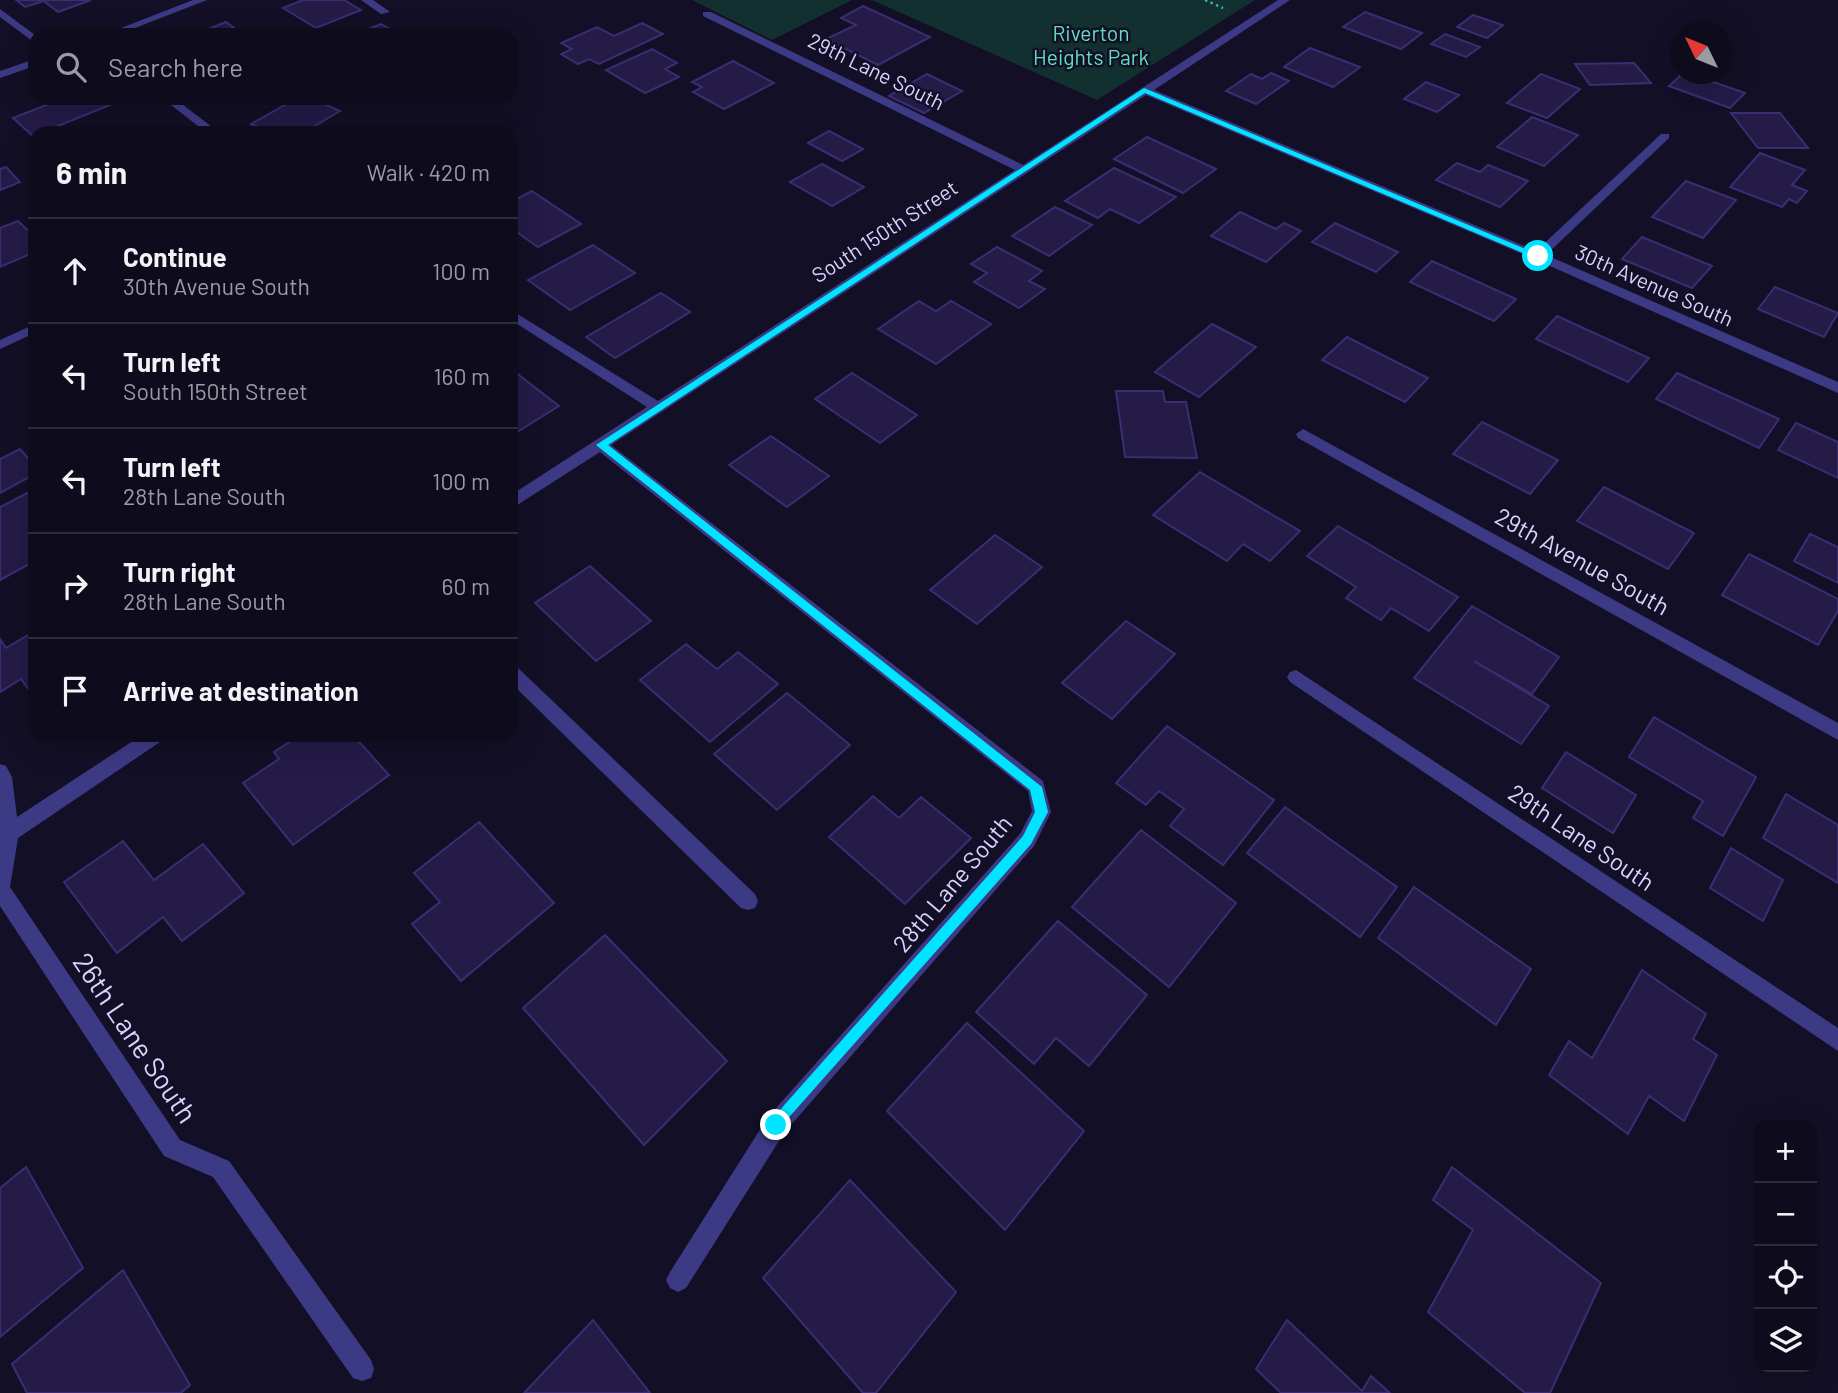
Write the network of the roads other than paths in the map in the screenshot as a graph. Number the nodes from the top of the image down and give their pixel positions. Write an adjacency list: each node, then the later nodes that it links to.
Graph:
1 (202, 0): 7 (street)
2 (366, 0): 5 (street)
3 (1285, 0): 11 (street, South 150th Street)
4 (0, 12): 8 (street)
5 (385, 12)
6 (707, 14): 15 (street, 29th Lane South)
7 (127, 28)
8 (28, 34)
9 (28, 65): 10 (street)
10 (0, 75)
11 (1144, 90): 15 (street, South 150th Street); 16 (street, 30th Avenue South)
12 (176, 105): 13 (street)
13 (205, 126)
14 (1665, 136): 16 (street)
15 (1024, 170): 21 (street, South 150th Street)
16 (1538, 256): 20 (street, 30th Avenue South)
17 (518, 318): 21 (street)
18 (28, 331): 19 (street)
19 (0, 345)
20 (1838, 387)
21 (657, 407): 23 (street, South 150th Street)
22 (1303, 434): 27 (street, 29th Avenue South)
23 (601, 445): 24 (street, South 150th Street); 34 (street, 28th Lane South)
24 (518, 498)
25 (1296, 677): 33 (street, 29th Lane South)
26 (518, 679): 32 (street)
27 (1838, 732)
28 (146, 742): 30 (street)
29 (0, 772): 30 (street, 26th Lane South)
30 (4, 836): 31 (street, 26th Lane South)
31 (0, 888): 35 (street, 26th Lane South)
32 (748, 901)
33 (1838, 1040)
34 (678, 1280)
35 (362, 1368)

